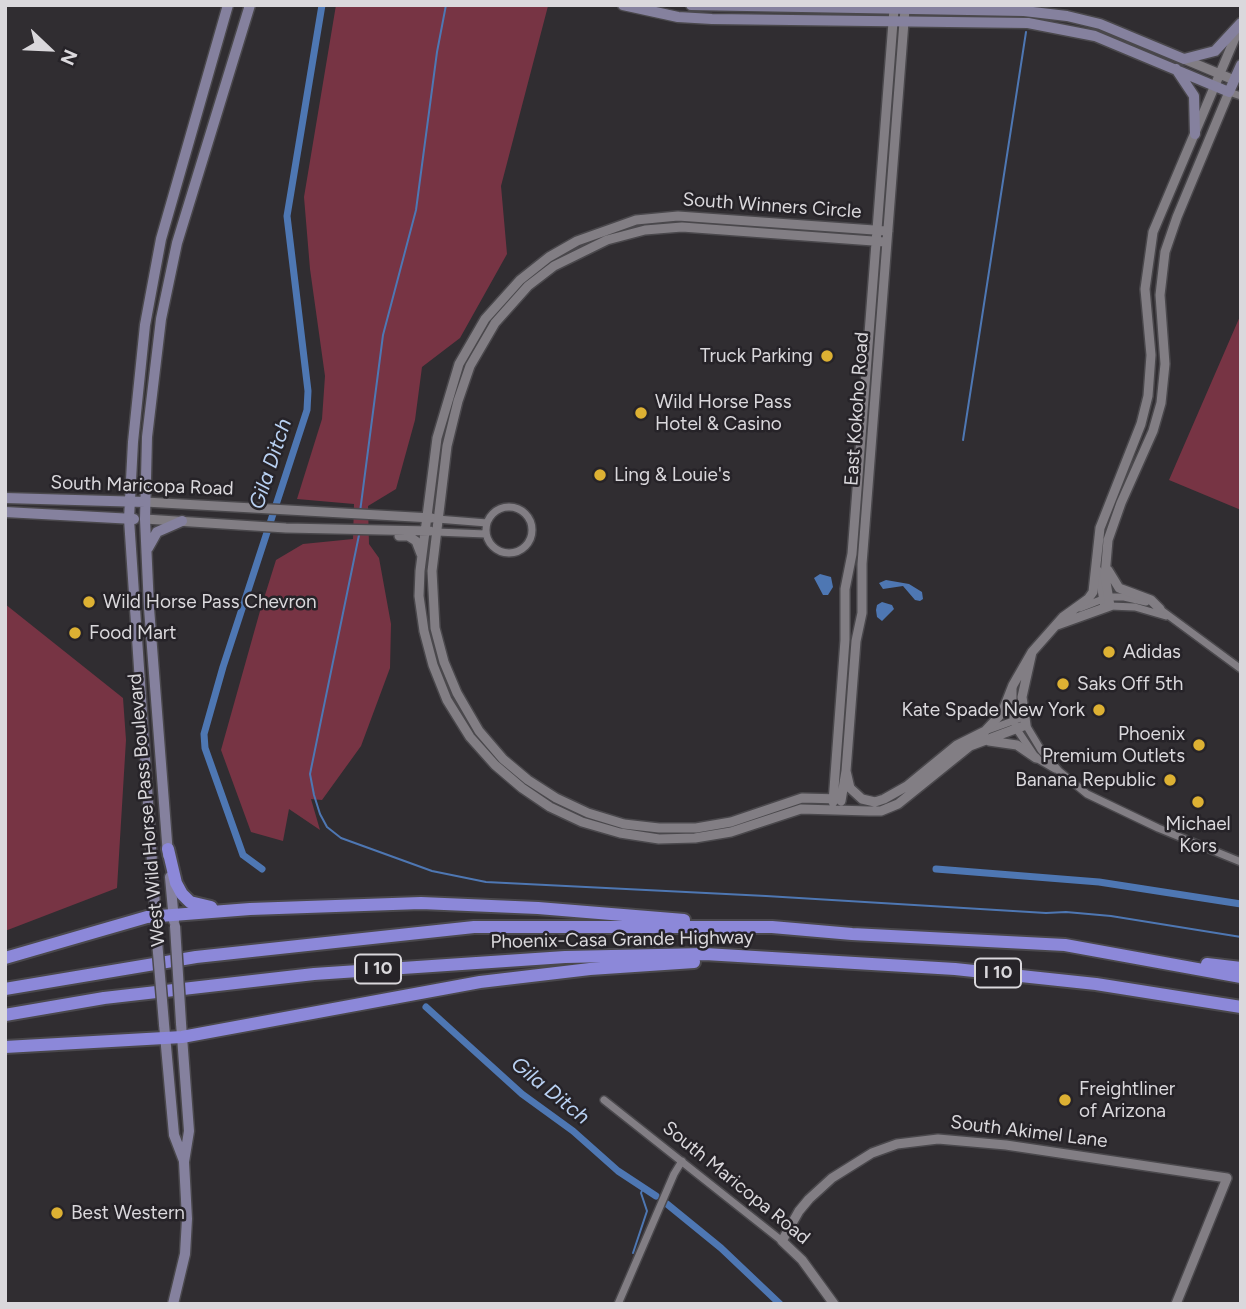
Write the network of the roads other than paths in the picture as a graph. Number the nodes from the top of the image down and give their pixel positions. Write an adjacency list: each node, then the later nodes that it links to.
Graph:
1 (228, 5): 32 (main road, West Wild Horse Pass Boulevard)
2 (250, 5): 33 (main road, West Wild Horse Pass Boulevard)
3 (622, 5): 6 (main road)
4 (691, 5): 5 (main road)
5 (900, 9): 6 (street, East Kokoho Road); 8 (main road)
6 (899, 22): 10 (main road); 19 (street, East Kokoho Road); 20 (street, East Kokoho Road)
7 (1241, 24): 8 (main road); 11 (street)
8 (1184, 59): 11 (street)
9 (1241, 65): 12 (main road)
10 (1175, 69): 13 (main road); 16 (main road)
11 (1220, 74): 12 (street); 13 (street)
12 (1238, 82): 14 (main road)
13 (1215, 86): 14 (main road); 16 (street)
14 (1229, 92): 15 (street); 18 (street)
15 (1241, 96)
16 (1195, 134): 17 (street)
17 (1162, 211): 18 (street); 23 (street)
18 (1177, 217): 24 (street)
19 (877, 231): 20 (street, South Winners Circle); 21 (street, East Kokoho Road); 25 (street, South Winners Circle)
20 (888, 232): 22 (street, East Kokoho Road)
21 (876, 242): 22 (street, South Winners Circle); 25 (street, South Winners Circle); 28 (street, East Kokoho Road)
22 (887, 242): 29 (street, East Kokoho Road)
23 (1151, 355): 24 (street); 48 (street)
24 (1165, 355): 49 (street)
25 (451, 405): 26 (street, South Winners Circle); 27 (street, South Winners Circle)
26 (443, 414): 27 (street); 36 (street, South Winners Circle)
27 (454, 417): 39 (street, South Winners Circle)
28 (858, 475): 29 (street); 55 (street, East Kokoho Road)
29 (869, 476): 56 (street, East Kokoho Road)
30 (5, 498): 31 (main road, South Maricopa Road)
31 (34, 500): 32 (main road, South Maricopa Road); 35 (main road)
32 (129, 501): 33 (main road, South Maricopa Road); 37 (main road, West Wild Horse Pass Boulevard)
33 (145, 502): 36 (street, South Maricopa Road); 38 (main road, West Wild Horse Pass Boulevard)
34 (5, 512): 35 (main road, South Maricopa Road)
35 (33, 515): 37 (main road, South Maricopa Road)
36 (426, 518): 39 (street, South Maricopa Road); 43 (street, South Winners Circle)
37 (129, 519): 38 (main road, South Maricopa Road); 76 (main road, West Wild Horse Pass Boulevard)
38 (145, 519): 40 (street, South Maricopa Road); 46 (main road, West Wild Horse Pass Boulevard)
39 (437, 519): 41 (street, South Maricopa Road); 44 (street, South Winners Circle)
40 (182, 521): 42 (street, South Maricopa Road); 46 (main road)
41 (487, 523): 45 (street); 45 (street)
42 (367, 528): 43 (street, South Maricopa Road); 47 (street)
43 (424, 531): 44 (street, South Maricopa Road); 47 (street, South Winners Circle)
44 (436, 532): 45 (street, South Maricopa Road); 60 (street, South Winners Circle)
45 (486, 534)
46 (146, 551): 72 (main road, West Wild Horse Pass Boulevard)
47 (422, 555): 61 (street, South Winners Circle)
48 (1096, 559): 50 (street); 52 (street)
49 (1105, 564): 50 (street); 51 (street)
50 (1106, 602): 51 (street); 52 (street); 53 (street); 54 (street)
51 (1160, 609): 53 (street)
52 (1071, 613): 54 (street)
53 (1173, 619): 58 (street)
54 (1057, 625): 57 (street)
55 (845, 635): 56 (street); 69 (street, East Kokoho Road)
56 (857, 636): 67 (street, East Kokoho Road)
57 (1032, 652): 59 (street); 62 (street)
58 (1241, 669)
59 (1013, 685): 63 (street); 64 (street)
60 (468, 712): 61 (street); 71 (street, South Winners Circle)
61 (458, 718): 71 (street, South Winners Circle)
62 (1025, 721): 63 (street, South Winners Circle); 68 (street)
63 (1015, 725): 64 (street, South Winners Circle); 65 (street, South Winners Circle); 66 (street)
64 (985, 731): 67 (street, South Winners Circle)
65 (970, 746): 66 (street); 70 (street, South Winners Circle)
66 (1036, 758): 68 (street)
67 (846, 771): 69 (street, East Kokoho Road)
68 (1059, 771): 73 (street)
69 (837, 798): 70 (street, East Kokoho Road); 71 (street, South Winners Circle)
70 (836, 810): 71 (street, South Winners Circle)
71 (638, 831)
72 (168, 849): 74 (highway); 75 (main road, West Wild Horse Pass Boulevard)
73 (1241, 862)
74 (250, 909): 75 (highway); 77 (highway)
75 (174, 920): 76 (highway); 86 (main road, West Wild Horse Pass Boulevard, bridge)
76 (156, 923): 79 (highway); 87 (main road, West Wild Horse Pass Boulevard, bridge)
77 (772, 927): 80 (highway, Phoenix-Casa Grande Highway / I 10); 83 (highway, Phoenix-Casa Grande Highway / I 10)
78 (753, 957): 84 (highway, Phoenix-Casa Grande Highway / I 10); 85 (highway, Phoenix-Casa Grande Highway / I 10); 86 (highway)
79 (5, 958)
80 (1151, 959): 81 (highway); 82 (highway, I 10)
81 (1241, 968)
82 (1241, 977)
83 (5, 989)
84 (1241, 1007)
85 (5, 1016)
86 (182, 1037): 87 (highway); 90 (main road, West Wild Horse Pass Boulevard)
87 (164, 1039): 88 (highway); 90 (main road, West Wild Horse Pass Boulevard)
88 (5, 1047)
89 (604, 1100): 91 (street, South Maricopa Road)
90 (184, 1161): 94 (main road)
91 (682, 1161): 92 (street, South Maricopa Road); 93 (street)
92 (782, 1241): 95 (street, South Maricopa Road); 96 (street, South Akimel Lane)
93 (620, 1303)
94 (173, 1304)
95 (834, 1304)
96 (1176, 1304)

